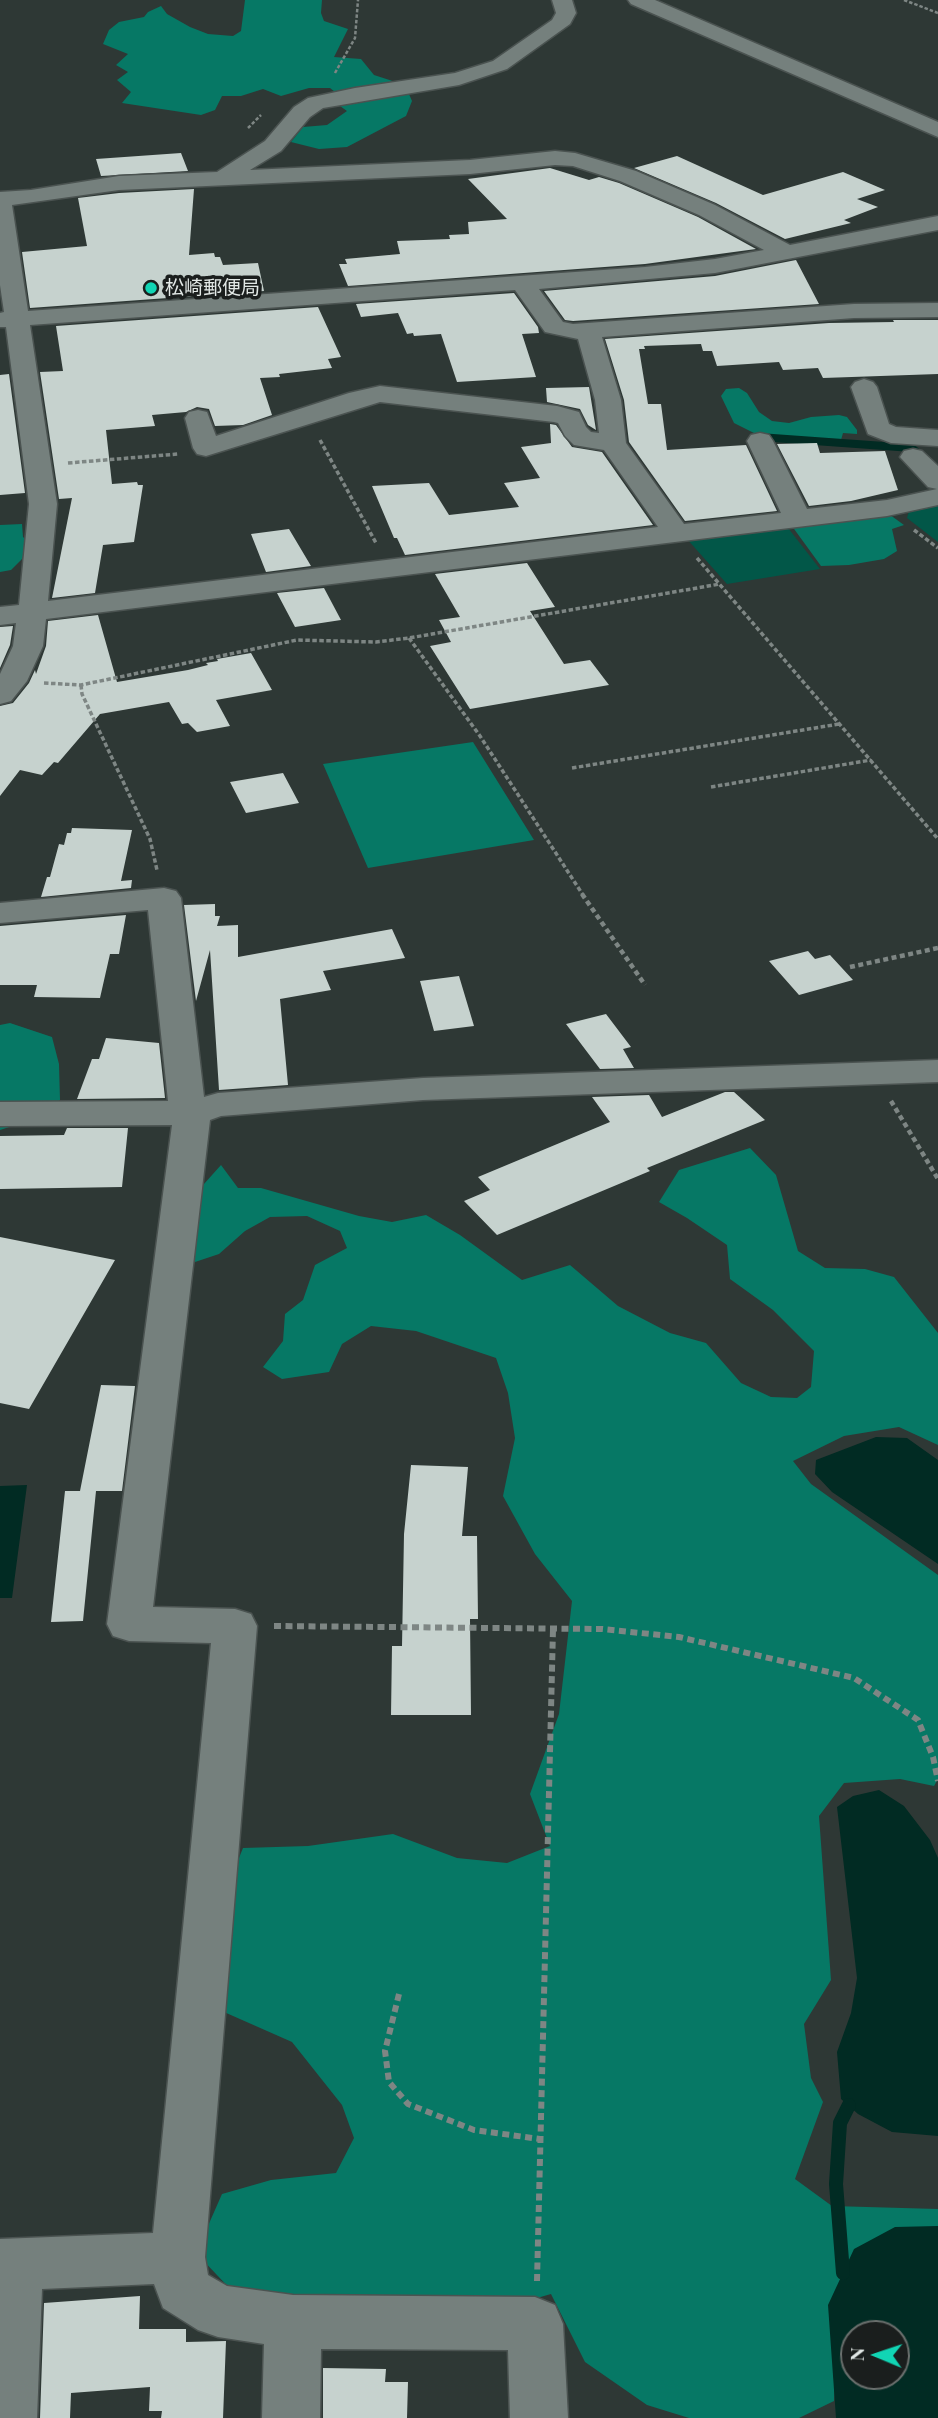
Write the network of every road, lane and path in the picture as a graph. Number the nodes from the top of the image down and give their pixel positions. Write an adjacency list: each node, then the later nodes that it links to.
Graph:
1 (562, 0): 6 (street)
2 (638, 0): 5 (street)
3 (904, 0): 4 (path)
4 (938, 13)
5 (938, 130)
6 (223, 178): 10 (street); 13 (street)
7 (938, 223): 8 (street)
8 (903, 231): 9 (street); 10 (street)
9 (938, 236)
10 (786, 253): 11 (street)
11 (522, 284): 13 (street); 14 (street)
12 (938, 310): 14 (street)
13 (9, 319): 23 (street)
14 (588, 331): 20 (street)
15 (864, 387): 18 (street)
16 (307, 417): 20 (street); 21 (street); 28 (path)
17 (198, 418): 21 (street)
18 (938, 438)
19 (760, 441): 26 (street)
20 (612, 443): 27 (street)
21 (206, 447): 23 (path)
22 (913, 457): 24 (street)
23 (36, 466): 30 (street)
24 (938, 481)
25 (938, 497): 26 (street)
26 (798, 519): 27 (street)
27 (676, 534): 28 (street); 29 (path)
28 (390, 569): 30 (street)
29 (720, 584): 32 (path); 35 (path)
30 (32, 612): 31 (street); 34 (street)
31 (0, 616)
32 (409, 638): 33 (path); 44 (path)
33 (81, 685): 34 (path); 40 (path)
34 (6, 688)
35 (839, 724): 36 (path); 37 (path)
36 (871, 761): 38 (path); 39 (path)
37 (572, 768)
38 (711, 787)
39 (938, 839)
40 (164, 898): 41 (street); 47 (street)
41 (0, 914)
42 (938, 948): 43 (path)
43 (850, 967)
44 (645, 985)
45 (938, 1071): 46 (street)
46 (875, 1074): 47 (street); 49 (path)
47 (192, 1113): 48 (street); 50 (street)
48 (0, 1114)
49 (938, 1179)
50 (235, 1626): 51 (path); 55 (street)
51 (553, 1629): 52 (path); 54 (path)
52 (938, 1782)
53 (399, 1994): 54 (path)
54 (540, 2139): 58 (path)
55 (178, 2257): 56 (street); 57 (street)
56 (8, 2265): 59 (street)
57 (293, 2322): 58 (street); 60 (street)
58 (535, 2324): 61 (street)
59 (8, 2418)
60 (290, 2418)
61 (539, 2418)

